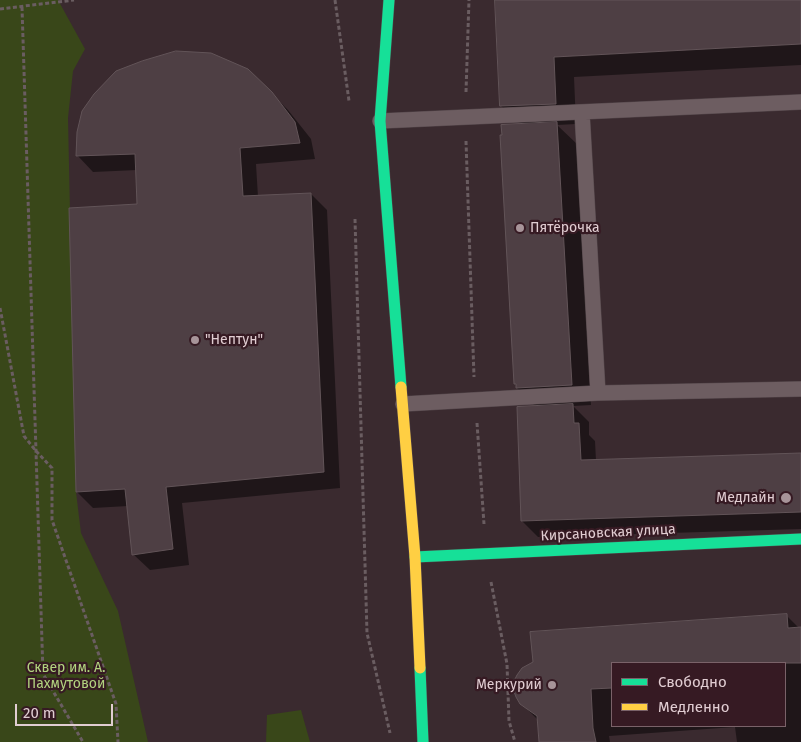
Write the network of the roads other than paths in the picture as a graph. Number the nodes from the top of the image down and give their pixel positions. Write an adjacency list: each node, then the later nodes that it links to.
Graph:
1 (389, 0): 4 (main road)
2 (801, 102): 3 (lane)
3 (582, 112): 4 (lane); 6 (lane)
4 (380, 121): 7 (main road)
5 (801, 390): 6 (lane)
6 (598, 392): 7 (lane)
7 (403, 404): 9 (main road)
8 (801, 539): 9 (main road, Кирсановская улица)
9 (416, 557): 10 (main road)
10 (423, 742)

